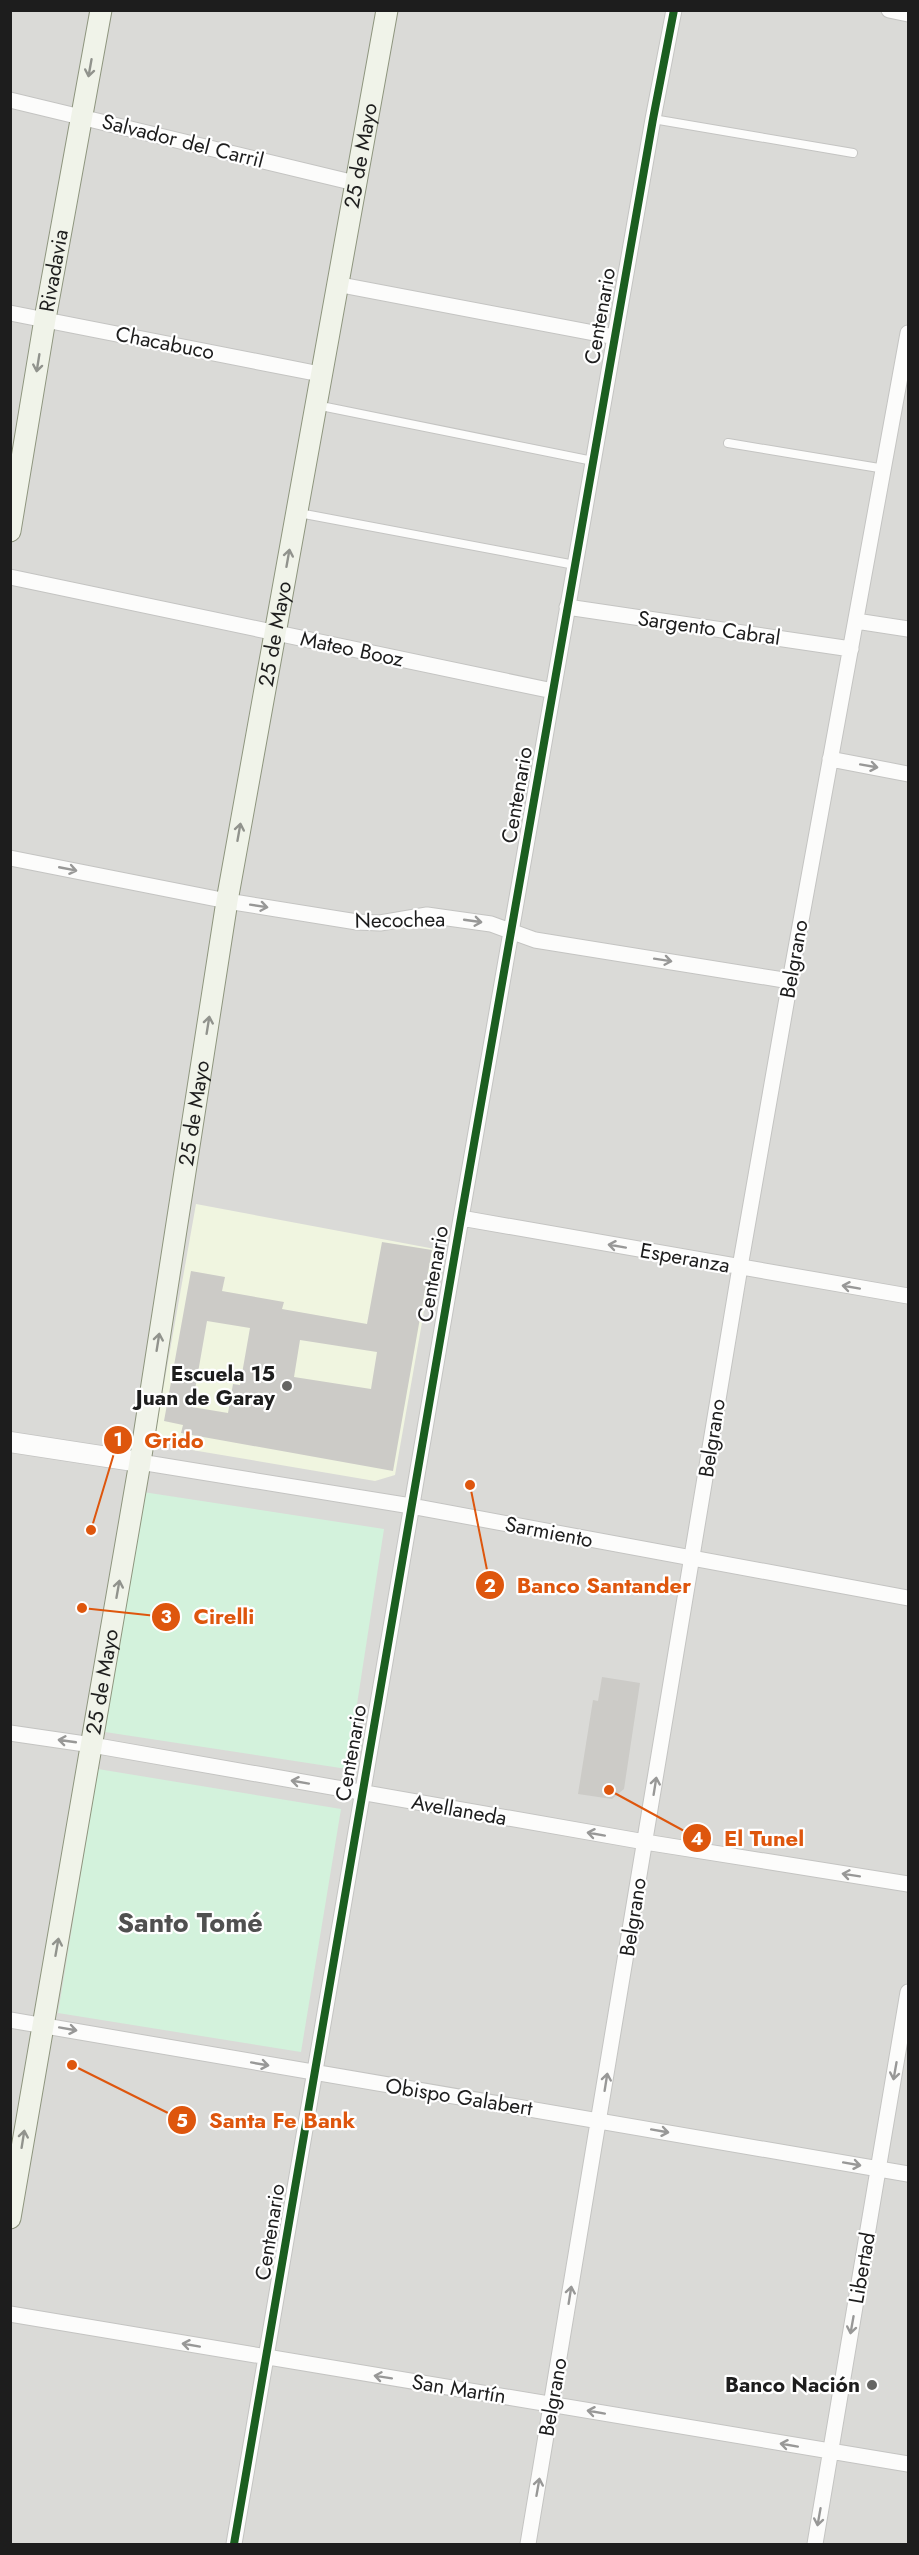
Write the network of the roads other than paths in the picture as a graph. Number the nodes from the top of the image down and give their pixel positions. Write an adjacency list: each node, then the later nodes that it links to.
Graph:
1 (101, 10): 7 (main road, Rivadavia, one-way to 7)
2 (387, 10): 10 (main road, 25 de Mayo)
3 (674, 10): 8 (street, Centenario)
4 (889, 10): 5 (street)
5 (909, 14)
6 (10, 100): 7 (street, Salvador del Carril)
7 (82, 117): 10 (street, Salvador del Carril); 13 (main road, Rivadavia)
8 (653, 119): 9 (lane); 15 (street, Centenario)
9 (853, 153)
10 (355, 183): 11 (main road, 25 de Mayo)
11 (336, 284): 15 (street); 17 (main road, 25 de Mayo)
12 (10, 312): 13 (street, Chacabuco)
13 (45, 319): 17 (street, Chacabuco); 23 (main road, Rivadavia, one-way to 23)
14 (909, 333): 16 (street, Belgrano)
15 (615, 337): 20 (street, Centenario)
16 (906, 359): 21 (street, Belgrano)
17 (320, 374): 18 (main road, 25 de Mayo)
18 (315, 405): 20 (lane); 22 (main road, 25 de Mayo)
19 (728, 443): 21 (lane)
20 (593, 461): 24 (street, Centenario)
21 (885, 469): 27 (street, Belgrano)
22 (296, 512): 24 (lane); 29 (main road, 25 de Mayo, one-way to 22)
23 (10, 531)
24 (575, 565): 26 (street, Centenario)
25 (10, 577): 29 (street, Mateo Booz)
26 (567, 607): 30 (street, Sargento Cabral); 31 (street, Centenario)
27 (856, 621): 28 (street); 30 (street, Belgrano)
28 (909, 629)
29 (274, 632): 31 (street, Mateo Booz); 35 (main road, 25 de Mayo, one-way to 29)
30 (850, 649): 32 (street, Belgrano)
31 (553, 691): 36 (street, Centenario)
32 (830, 759): 33 (street, one-way to 33); 37 (street, Belgrano)
33 (909, 774)
34 (10, 858): 35 (street, Necochea, one-way to 35)
35 (227, 901): 36 (street, Necochea, one-way to 36); 42 (main road, 25 de Mayo, one-way to 35)
36 (511, 932): 37 (street, Necochea, one-way to 37); 38 (street, Centenario)
37 (790, 981): 39 (street, Belgrano)
38 (461, 1218): 39 (street, Esperanza, one-way to 38); 43 (street, Centenario)
39 (740, 1267): 40 (street, Esperanza, one-way to 39); 44 (street, Belgrano)
40 (909, 1296)
41 (10, 1442): 42 (street, Sarmiento)
42 (140, 1462): 43 (street, Sarmiento); 47 (main road, 25 de Mayo, one-way to 42)
43 (411, 1506): 44 (street, Sarmiento); 48 (street, Centenario)
44 (692, 1559): 45 (street, Sarmiento); 49 (street, Belgrano, one-way to 44)
45 (909, 1598)
46 (10, 1733): 47 (street, Avellaneda, one-way to 46)
47 (92, 1745): 48 (street, Avellaneda, one-way to 47); 53 (main road, 25 de Mayo, one-way to 47)
48 (362, 1794): 49 (street, Avellaneda, one-way to 48); 54 (street, Centenario)
49 (645, 1842): 50 (street, Avellaneda, one-way to 49); 55 (street, Belgrano, one-way to 49)
50 (909, 1884)
51 (909, 1992): 56 (street, Libertad, one-way to 56)
52 (10, 2020): 53 (street, Obispo Galabert)
53 (43, 2024): 54 (street, Obispo Galabert, one-way to 54); 58 (main road, 25 de Mayo, one-way to 53)
54 (314, 2073): 55 (street, Obispo Galabert); 60 (street, Centenario)
55 (599, 2120): 56 (street, Obispo Galabert, one-way to 56); 61 (street, Belgrano, one-way to 55)
56 (879, 2169): 57 (street, Obispo Galabert); 62 (street, Libertad, one-way to 62)
57 (909, 2174)
58 (10, 2218)
59 (10, 2314): 60 (street, San Martín, one-way to 59)
60 (268, 2358): 61 (street, San Martín, one-way to 60); 64 (street, Centenario)
61 (552, 2404): 62 (street, San Martín, one-way to 61); 65 (street, Belgrano, one-way to 61)
62 (830, 2452): 63 (street, San Martín); 66 (street, Libertad, one-way to 66)
63 (909, 2464)
64 (234, 2544)
65 (528, 2544)
66 (815, 2544)

